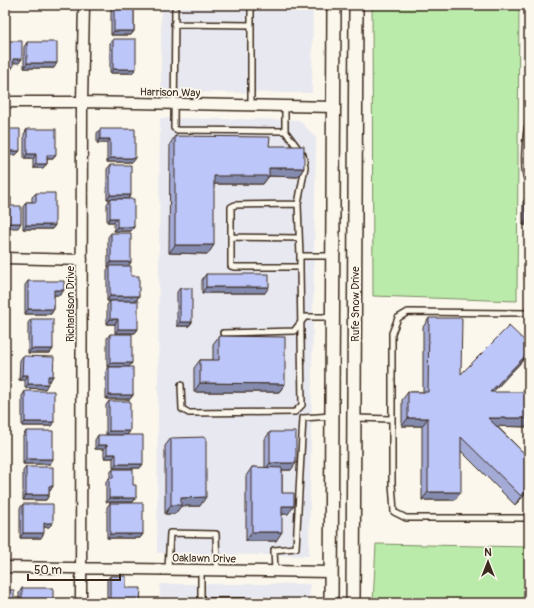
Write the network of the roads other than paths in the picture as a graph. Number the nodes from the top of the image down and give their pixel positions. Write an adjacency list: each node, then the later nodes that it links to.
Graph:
1 (84, 5): 11 (street, Richardson Drive)
2 (175, 5): 7 (lane)
3 (251, 5): 8 (lane)
4 (334, 5): 15 (main road, Rufe Snow Drive)
5 (356, 5): 33 (main road, Rufe Snow Drive)
6 (528, 5): 9 (lane)
7 (174, 24): 8 (lane); 12 (lane)
8 (251, 25): 13 (lane)
9 (529, 26)
10 (5, 102): 11 (street, Harrison Way)
11 (82, 102): 12 (street, Harrison Way); 25 (street, Richardson Drive)
12 (173, 104): 13 (street, Harrison Way); 17 (lane)
13 (251, 105): 14 (street, Harrison Way)
14 (285, 106): 15 (street, Harrison Way); 17 (lane)
15 (334, 107): 23 (main road, Rufe Snow Drive)
16 (529, 120): 18 (lane)
17 (285, 131): 19 (lane)
18 (529, 183)
19 (298, 204): 20 (lane); 21 (lane)
20 (231, 237): 21 (lane); 26 (lane)
21 (299, 238): 22 (lane)
22 (300, 256): 23 (lane); 26 (lane)
23 (333, 256): 28 (main road, Rufe Snow Drive)
24 (5, 258): 25 (street)
25 (82, 260): 37 (street, Richardson Drive)
26 (300, 267): 29 (lane)
27 (529, 313): 34 (lane)
28 (333, 317): 29 (lane); 32 (main road, Rufe Snow Drive)
29 (301, 322): 30 (lane); 31 (lane)
30 (223, 333)
31 (181, 385)
32 (332, 416): 41 (lane); 42 (main road, Rufe Snow Drive)
33 (355, 418): 34 (lane); 47 (main road, Rufe Snow Drive)
34 (392, 419): 35 (lane)
35 (529, 518)
36 (5, 567): 37 (street, Oaklawn Drive)
37 (81, 568): 38 (street, Oaklawn Drive); 44 (street, Richardson Drive)
38 (168, 569): 39 (street, Oaklawn Drive); 40 (lane)
39 (201, 570): 40 (street, Oaklawn Drive); 43 (lane)
40 (218, 570): 41 (street, Oaklawn Drive)
41 (275, 571): 42 (street, Oaklawn Drive)
42 (331, 572): 46 (main road, Rufe Snow Drive)
43 (201, 602): 45 (lane)
44 (81, 603)
45 (269, 603)
46 (331, 603)
47 (353, 603)

